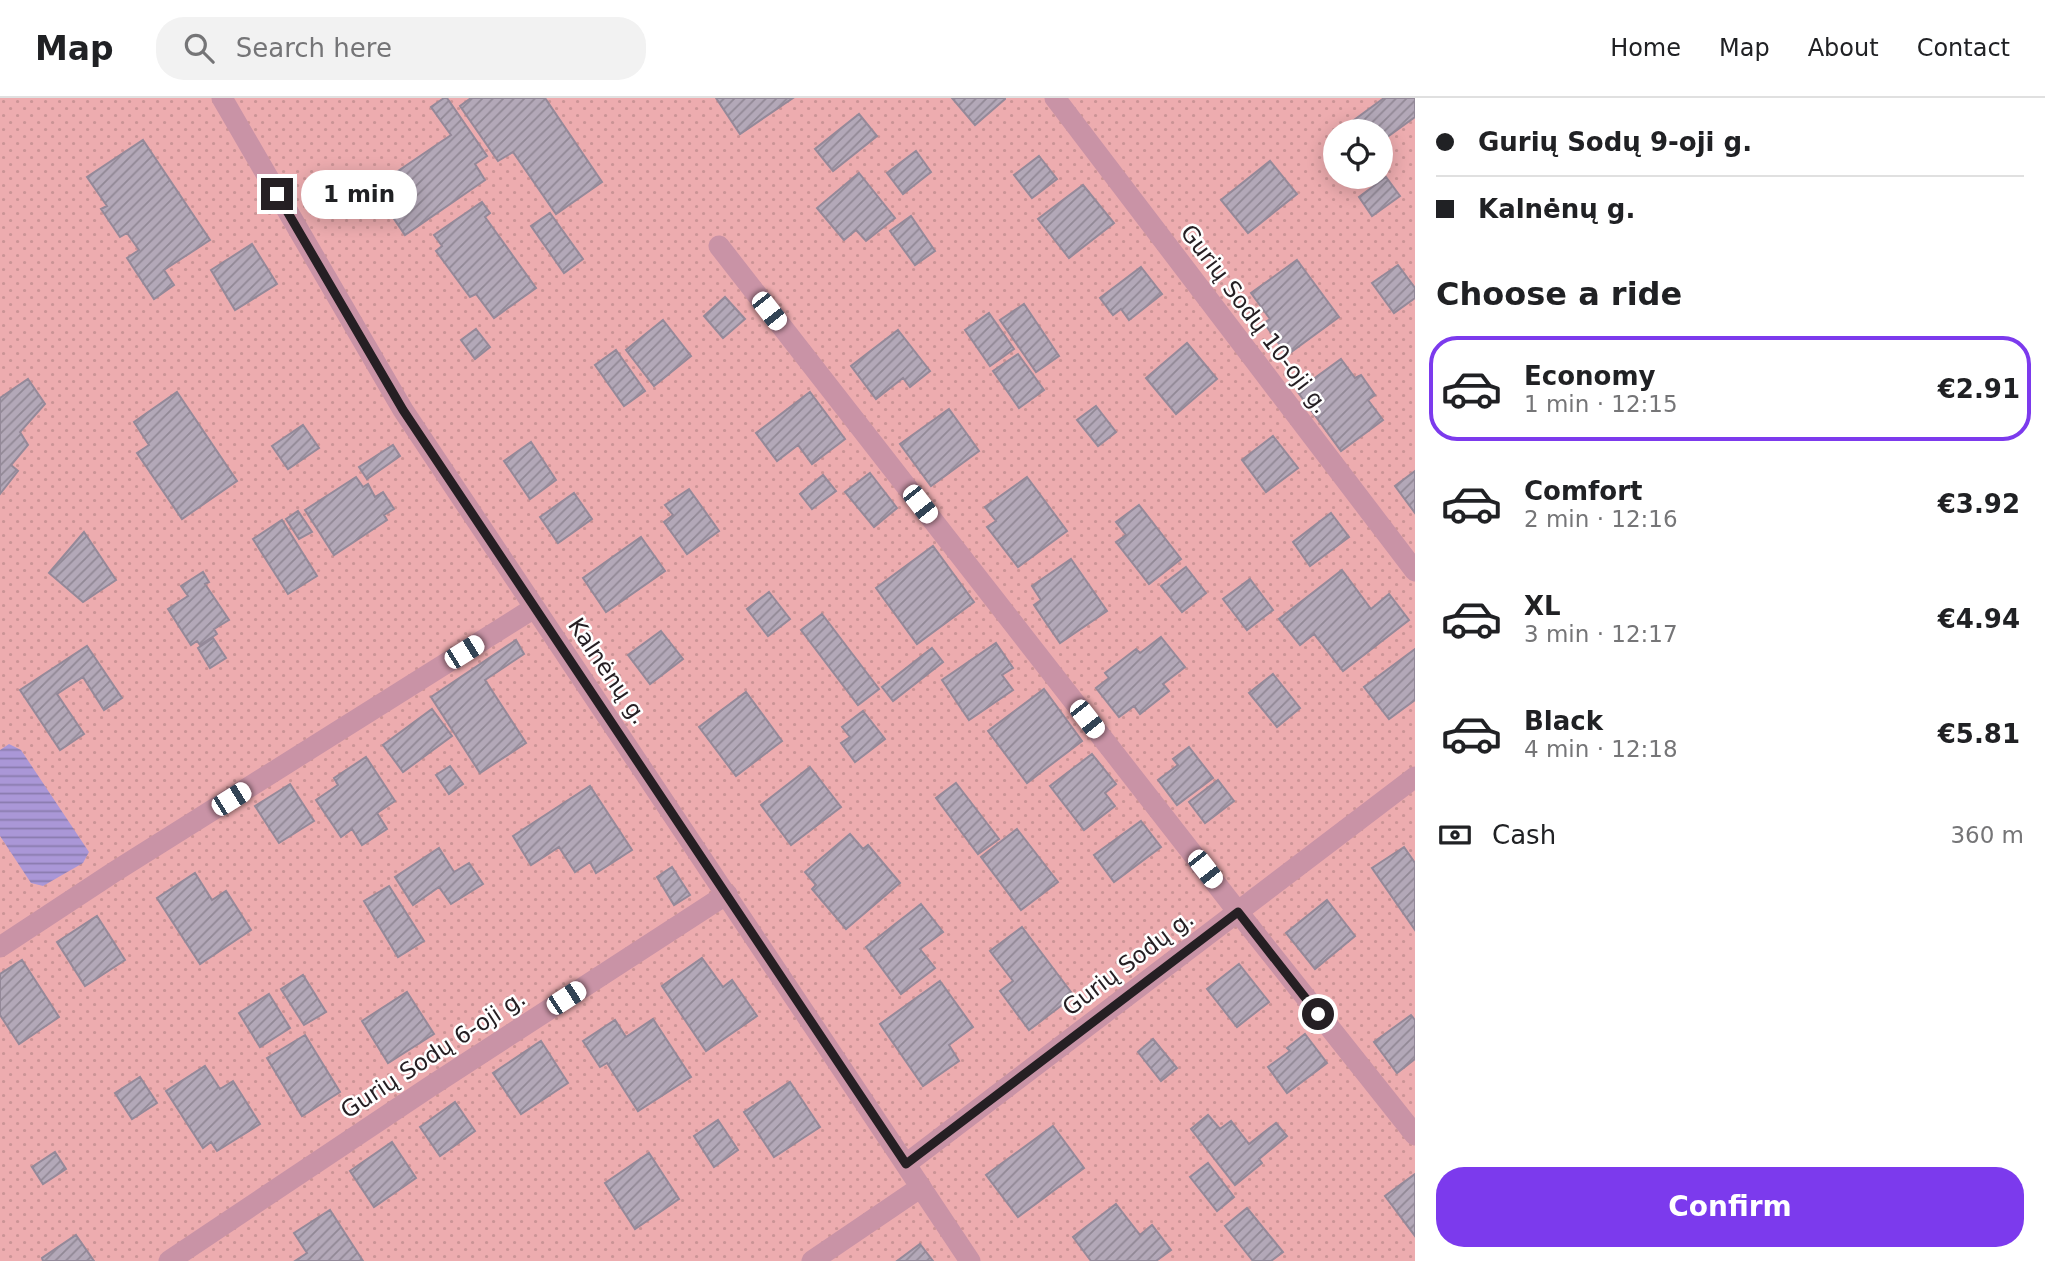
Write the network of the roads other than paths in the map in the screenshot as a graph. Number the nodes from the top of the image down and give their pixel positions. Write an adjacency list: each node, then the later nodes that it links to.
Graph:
1 (222, 98): 5 (street, Kalnėnų g.)
2 (1055, 98): 4 (street, Gurių Sodų 10-oji g.)
3 (719, 246): 8 (street)
4 (1415, 571)
5 (534, 608): 7 (street, Kalnėnų g.); 9 (street)
6 (1415, 777): 8 (street, Gurių Sodų g.)
7 (727, 894): 11 (street, Kalnėnų g.); 13 (street, Gurių Sodų 6-oji g.)
8 (1238, 912): 10 (street); 11 (street, Gurių Sodų g.)
9 (0, 947)
10 (1415, 1135)
11 (906, 1164): 12 (street, Kalnėnų g.)
12 (920, 1187): 14 (street); 15 (street, Kalnėnų g.)
13 (169, 1261)
14 (812, 1261)
15 (970, 1261)

